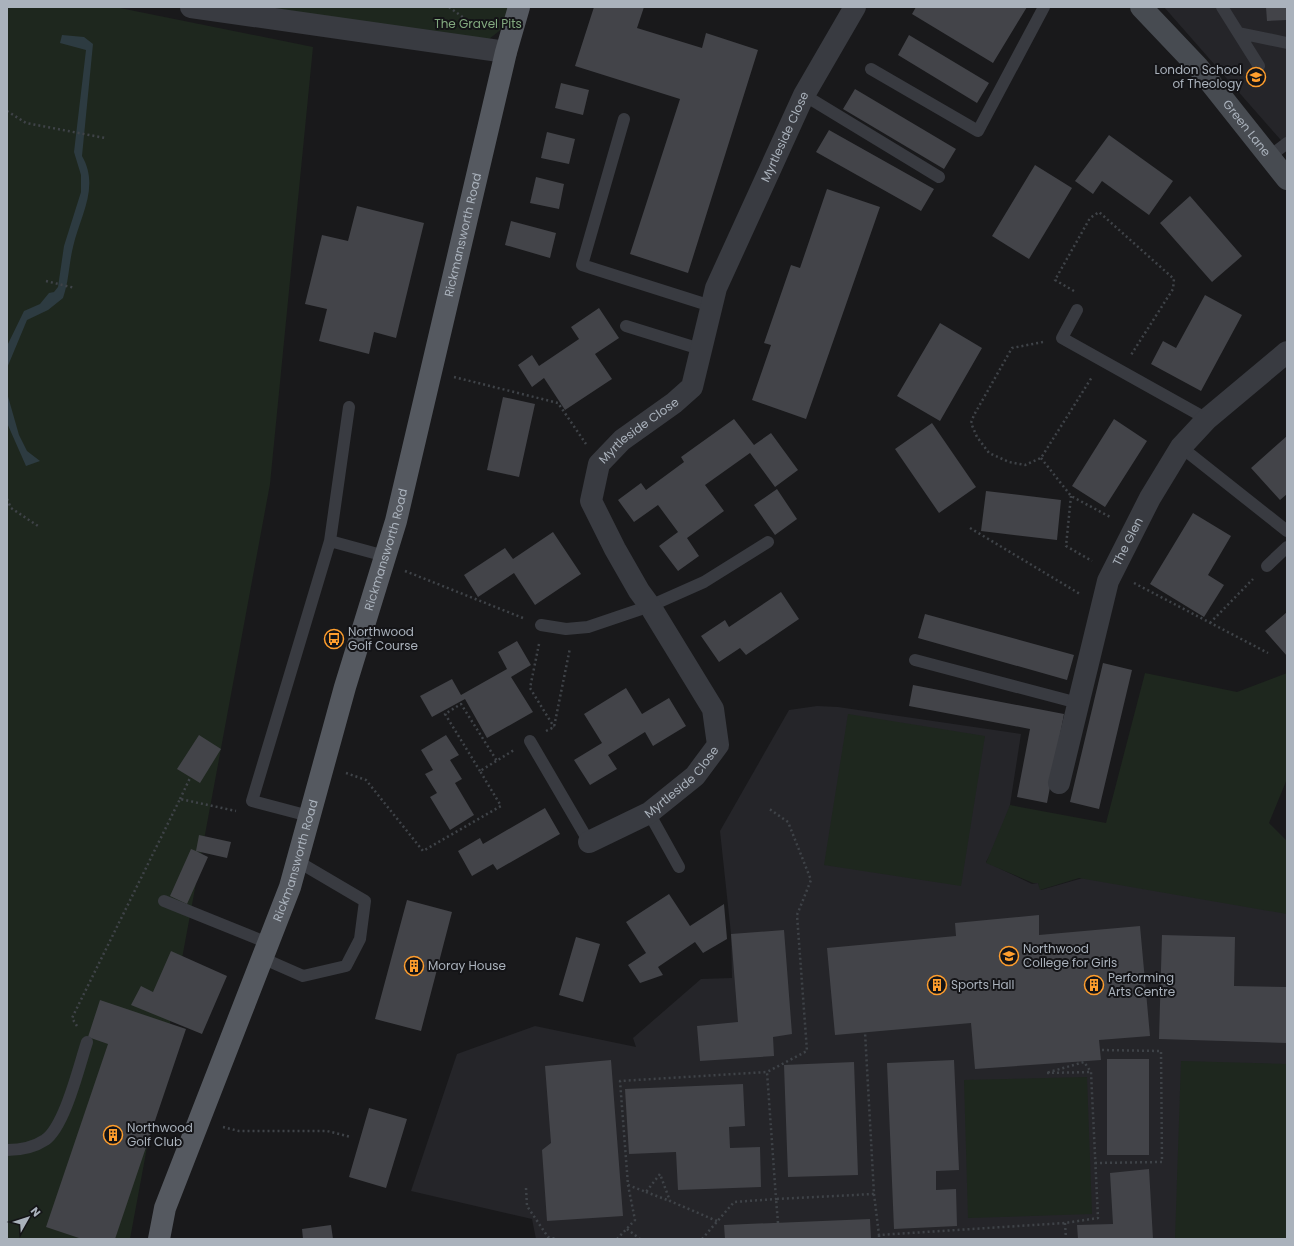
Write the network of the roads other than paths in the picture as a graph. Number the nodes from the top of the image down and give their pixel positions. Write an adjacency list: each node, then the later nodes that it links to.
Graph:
1 (191, 7): 9 (street)
2 (519, 7): 9 (main road, Rickmansworth Road)
3 (855, 7): 12 (street, Myrtleside Close)
4 (1044, 7): 11 (lane)
5 (1141, 7): 15 (main road, Green Lane)
6 (1222, 7): 7 (lane)
7 (1239, 34): 8 (lane); 10 (lane)
8 (1287, 43)
9 (506, 52): 30 (main road, Rickmansworth Road)
10 (1260, 66)
11 (871, 69)
12 (804, 95): 16 (lane); 18 (street, Myrtleside Close)
13 (624, 119): 18 (lane)
14 (1287, 143): 15 (lane)
15 (1269, 157): 17 (main road, Green Lane)
16 (939, 177)
17 (1287, 179)
18 (711, 306): 21 (street, Myrtleside Close)
19 (1077, 310): 24 (lane)
20 (626, 326): 21 (lane)
21 (700, 349): 32 (street, Myrtleside Close)
22 (1287, 352): 24 (street, The Glen)
23 (349, 407): 27 (lane)
24 (1208, 419): 25 (street, The Glen)
25 (1181, 447): 26 (lane); 35 (street, The Glen)
26 (1287, 531)
27 (330, 542): 30 (lane); 39 (lane)
28 (768, 542): 32 (lane)
29 (1287, 547): 31 (lane)
30 (384, 559): 39 (main road, Rickmansworth Road)
31 (1267, 566)
32 (650, 606): 33 (lane); 38 (street, Myrtleside Close)
33 (541, 625)
34 (915, 660): 35 (lane)
35 (1078, 703): 37 (street, The Glen)
36 (530, 741): 40 (lane)
37 (1059, 783)
38 (649, 813): 40 (street, Myrtleside Close); 42 (lane)
39 (310, 816): 41 (main road, Rickmansworth Road)
40 (589, 842)
41 (297, 862): 44 (main road, Rickmansworth Road); 44 (lane)
42 (680, 867)
43 (164, 901): 44 (lane)
44 (265, 951): 47 (main road, Rickmansworth Road)
45 (87, 1042): 46 (lane)
46 (7, 1150)
47 (159, 1239)

